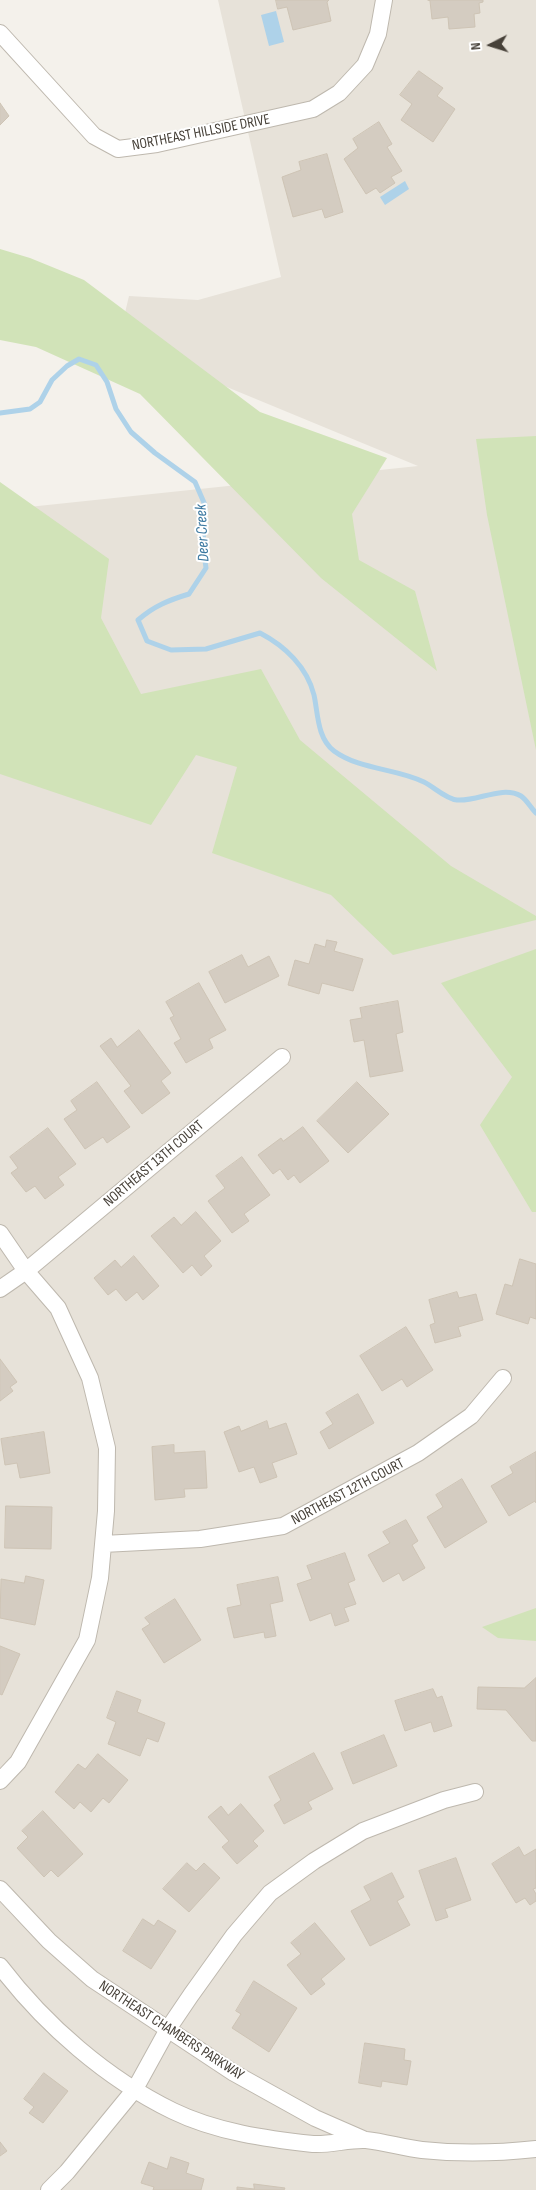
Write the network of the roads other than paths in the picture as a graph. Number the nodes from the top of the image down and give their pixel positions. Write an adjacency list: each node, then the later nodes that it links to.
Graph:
1 (384, 0): 2 (street, NORTHEAST HILLSIDE DRIVE)
2 (0, 32)
3 (282, 1058): 5 (street, NORTHEAST 13TH COURT)
4 (0, 1234): 5 (street)
5 (26, 1271): 6 (street, NORTHEAST 13TH COURT); 8 (street)
6 (0, 1289)
7 (503, 1378): 8 (street, NORTHEAST 12TH COURT)
8 (103, 1544): 9 (street)
9 (0, 1781)
10 (475, 1792): 13 (street)
11 (0, 1889): 13 (street, NORTHEAST CHAMBERS PARKWAY)
12 (0, 1966): 14 (street, NORTHEAST CHAMBERS PARKWAY)
13 (168, 2029): 14 (street); 15 (street, NORTHEAST CHAMBERS PARKWAY)
14 (135, 2089): 15 (street, NORTHEAST CHAMBERS PARKWAY); 17 (street)
15 (365, 2140): 16 (street, NORTHEAST CHAMBERS PARKWAY)
16 (536, 2149)
17 (49, 2190)

